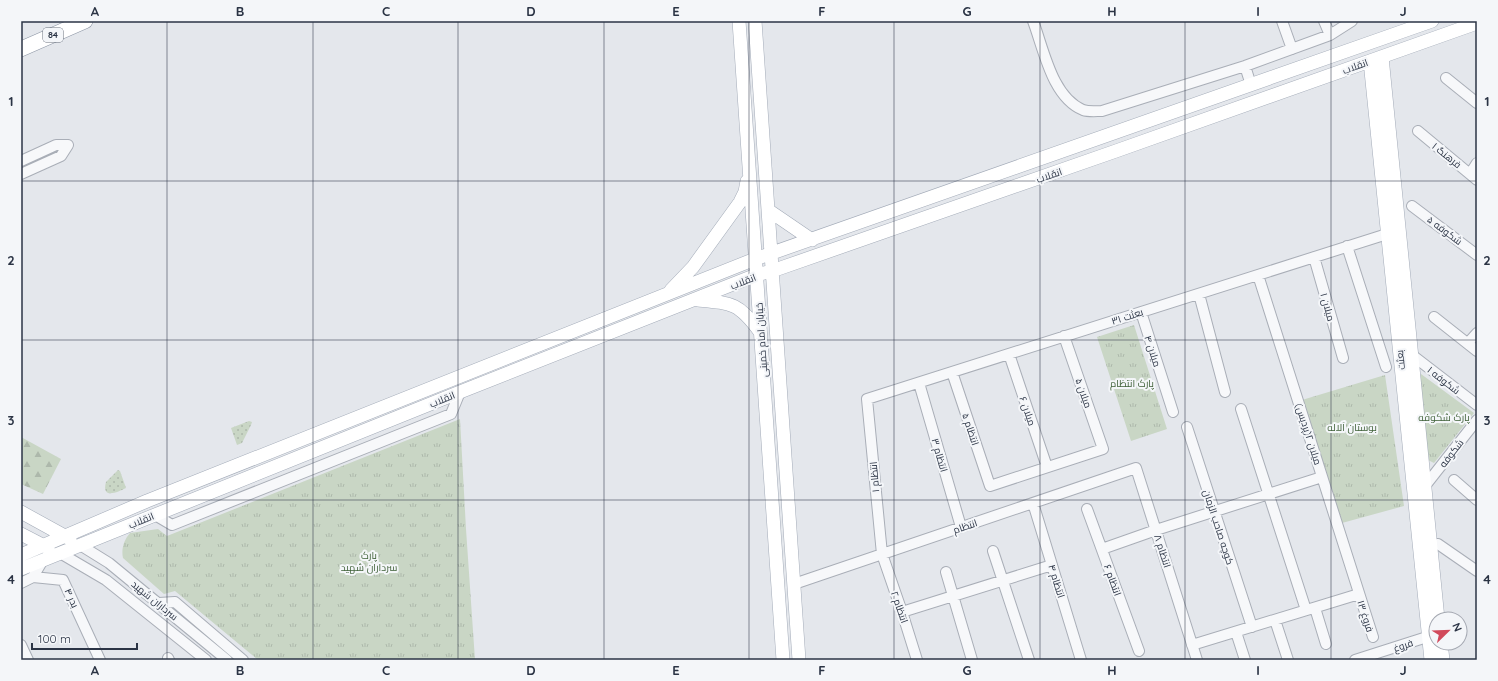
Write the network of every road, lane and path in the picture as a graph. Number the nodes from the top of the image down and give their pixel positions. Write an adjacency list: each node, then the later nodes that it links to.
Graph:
1 (85, 21): 11 (highway, 84)
2 (739, 21): 23 (main road, خیابان امام خمینی)
3 (755, 21): 27 (main road, خیابان امام خمینی)
4 (1034, 21): 14 (street)
5 (1282, 21): 12 (street)
6 (1324, 21): 10 (street)
7 (1352, 21): 10 (street)
8 (1432, 21): 16 (main road, انقلاب)
9 (1477, 23): 13 (main road, انقلاب)
10 (1330, 35): 12 (street)
11 (21, 49)
12 (1292, 49): 14 (street)
13 (1376, 59): 20 (main road, انقلاب); 28 (main road, بعثت)
14 (1245, 66): 16 (street)
15 (1446, 78): 17 (street)
16 (1251, 85): 19 (main road, انقلاب)
17 (1477, 103)
18 (1418, 131): 25 (street, فرهنگ ۱)
19 (1110, 135): 20 (main road); 29 (main road, انقلاب)
20 (1116, 151): 36 (main road, انقلاب)
21 (21, 161): 24 (street)
22 (1477, 163): 25 (street)
23 (749, 170): 35 (main road, خیابان امام خمینی); 41 (main road)
24 (21, 174)
25 (1473, 177)
26 (1412, 206): 33 (street, شکوفه ۵)
27 (768, 210): 29 (main road); 32 (main road, خیابان امام خمینی)
28 (1393, 234): 31 (street, بعثت ۳۱); 51 (main road, بعثت); 99 (main road, بعثت)
29 (812, 240): 30 (main road, انقلاب)
30 (797, 245): 32 (main road, انقلاب); 36 (main road)
31 (1347, 246): 34 (street, بعثت ۳۱); 53 (street)
32 (771, 254): 35 (main road, انقلاب); 37 (main road, خیابان امام خمینی)
33 (1477, 255)
34 (1314, 257): 39 (street, بعثت ۳۱); 52 (street, میلان ۱)
35 (755, 259): 38 (main road, خیابان امام خمینی); 41 (main road, انقلاب)
36 (802, 261): 37 (main road, انقلاب)
37 (772, 271): 38 (main road, انقلاب); 94 (main road, خیابان امام خمینی)
38 (756, 275): 42 (main road, انقلاب); 46 (main road, خیابان امام خمینی)
39 (1258, 275): 40 (street, بعثت ۳۱); 65 (street, میلان ۲(پردیس))
40 (1199, 294): 43 (street, بعثت ۳۱); 56 (street)
41 (666, 295): 77 (main road, انقلاب)
42 (694, 300): 46 (main road); 80 (main road, انقلاب)
43 (1141, 312): 47 (street, بعثت ۳۱); 60 (street, میلان ۴)
44 (1434, 317): 48 (street)
45 (1477, 333): 48 (street)
46 (760, 334): 116 (main road, خیابان امام خمینی)
47 (1064, 336): 50 (street, بعثت ۳۱); 63 (street, میلان ۵)
48 (1468, 343): 49 (street)
49 (1477, 351)
50 (1009, 354): 54 (street, بعثت ۳۱); 63 (street, میلان ۶)
51 (1412, 355): 58 (street, شکوفه ۱); 67 (main road, بعثت)
52 (1343, 358)
53 (1386, 368)
54 (952, 372): 55 (street, بعثت ۳۱); 63 (street, انتظام ۵)
55 (919, 383): 57 (street, بعثت ۳۱); 74 (street, انتظام ۳)
56 (1224, 392)
57 (867, 399): 84 (street, انتظام ۱)
58 (1477, 406)
59 (1241, 409): 68 (street)
60 (1173, 412)
61 (1477, 420): 67 (street, شکوفه)
62 (1187, 427): 72 (street, کوچه صاحب الزمان)
63 (1047, 467)
64 (1136, 468): 70 (street, انتظام); 75 (street, انتظام ۸)
65 (1322, 477): 68 (street); 95 (street, میلان ۲(پردیس))
66 (1454, 480): 69 (street)
67 (1425, 486): 100 (main road, بعثت)
68 (1269, 494): 72 (street); 98 (street)
69 (1477, 500)
70 (1033, 503): 74 (street, انتظام); 87 (street, انتظام ۴)
71 (1087, 509): 81 (street, انتظام ۶)
72 (1214, 511): 75 (street); 103 (street, کوچه صاحب الزمان)
73 (21, 512): 77 (main road)
74 (961, 527): 84 (street, انتظام)
75 (1156, 530): 81 (street); 109 (street, انتظام ۸)
76 (21, 534): 79 (main road)
77 (66, 536): 79 (main road, انقلاب); 80 (main road)
78 (1438, 544): 89 (street)
79 (44, 545): 83 (main road); 85 (main road, انقلاب)
80 (80, 545): 83 (main road, انقلاب); 97 (street, سرداران شهید)
81 (1102, 549): 110 (street, انتظام ۶)
82 (993, 551): 92 (street)
83 (60, 554): 86 (main road, انقلاب); 113 (street, سرداران شهید)
84 (882, 554): 94 (street, انتظام); 101 (street, انتظام ۲)
85 (21, 555)
86 (43, 560): 88 (main road, انقلاب); 91 (street)
87 (1052, 565): 92 (street); 121 (street, انتظام ۴)
88 (21, 569)
89 (1477, 571)
90 (946, 572): 96 (street)
91 (33, 577): 93 (street); 112 (street, بدر ۴)
92 (1003, 580): 96 (street); 120 (street)
93 (21, 583)
94 (794, 584): 117 (main road, خیابان امام خمینی)
95 (1359, 594): 98 (street); 105 (street, فروغ ۱۳)
96 (952, 596): 101 (street); 119 (street)
97 (159, 603): 114 (street, سرداران شهید); 115 (street)
98 (1310, 609): 102 (street); 107 (street)
99 (1430, 611)
100 (1437, 611)
101 (902, 612): 118 (street, انتظام ۲)
102 (1275, 620): 103 (street); 124 (street)
103 (1252, 627): 104 (street)
104 (1236, 632): 109 (street); 123 (street)
105 (1373, 637)
106 (1428, 637): 125 (street, فروغ)
107 (1326, 644)
108 (21, 645): 111 (street)
109 (1192, 645): 122 (street, انتظام ۸)
110 (1139, 650)
111 (28, 660)
112 (100, 660)
113 (206, 660)
114 (227, 660)
115 (243, 660)
116 (783, 660)
117 (799, 660)
118 (917, 660)
119 (972, 660)
120 (1029, 660)
121 (1081, 660)
122 (1197, 660)
123 (1246, 660)
124 (1288, 660)
125 (1355, 660)

